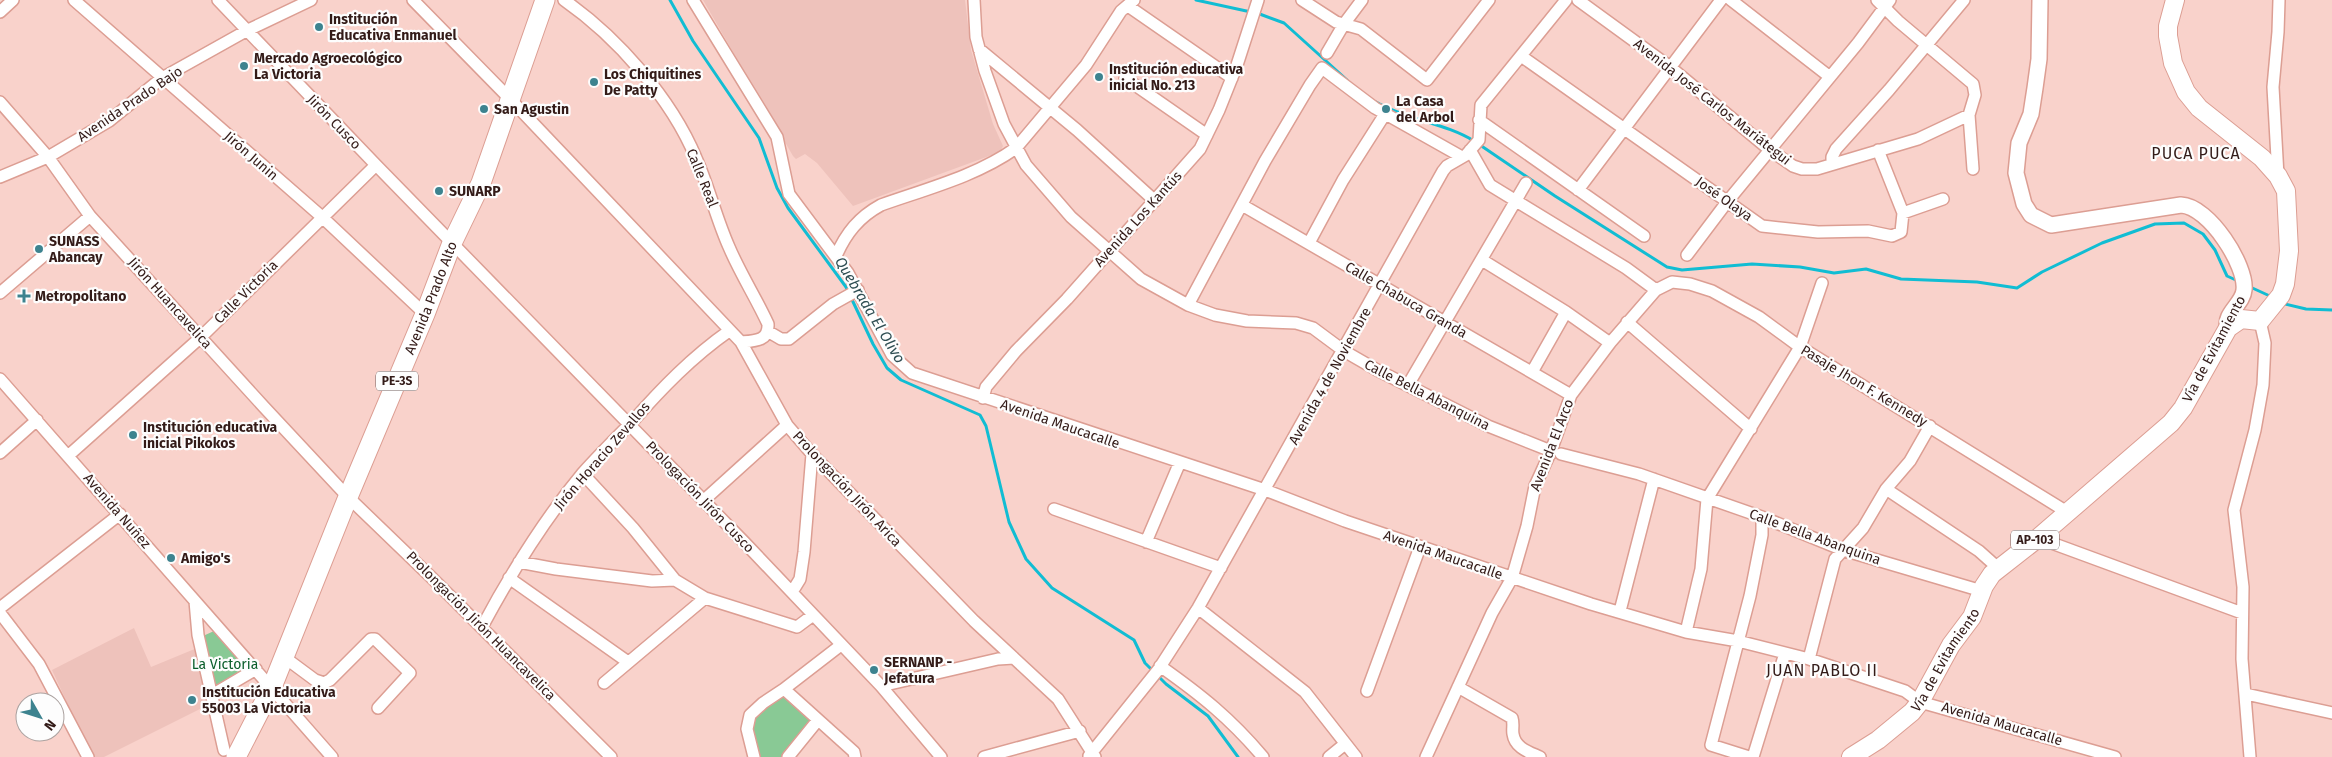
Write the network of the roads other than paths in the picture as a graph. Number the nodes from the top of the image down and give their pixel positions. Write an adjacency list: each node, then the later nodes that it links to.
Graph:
1 (12, 0): 24 (street)
2 (74, 0): 33 (street, Jirón Junin)
3 (218, 0): 26 (street, Jirón Cusco)
4 (311, 0): 26 (street, Avenida Prado Bajo)
5 (413, 0): 36 (street, Prolongación Jirón Arica)
6 (545, 0): 36 (highway, Avenida Prado Alto / PE-3S)
7 (564, 0): 84 (street, Calle Real)
8 (693, 0): 69 (street, Avenida Maucacalle)
9 (974, 0): 28 (street, Calle Bella Abanquina)
10 (1302, 0): 25 (street)
11 (1362, 0): 25 (street)
12 (1489, 0): 25 (street)
13 (1566, 0): 30 (street)
14 (1578, 0): 31 (street, Avenida José Carlos Mariátegui)
15 (1721, 0): 31 (street)
16 (1730, 0): 32 (street)
17 (1964, 0): 27 (street)
18 (2040, 0): 82 (main road, Vía de Evitamiento)
19 (2175, 0): 52 (main road)
20 (2279, 0): 52 (street)
21 (1884, 2): 27 (street); 32 (street)
22 (1131, 3): 35 (street); 38 (street)
23 (1257, 7): 35 (street, Avenida Los Kantús)
24 (0, 12)
25 (1344, 24): 29 (street)
26 (246, 31): 33 (street, Avenida Prado Bajo); 50 (street, Jirón Cusco)
27 (1926, 46): 40 (street); 49 (street)
28 (979, 49): 38 (street); 44 (street, Calle Bella Abanquina)
29 (1327, 53)
30 (1521, 56): 41 (street); 42 (street, José Olaya)
31 (1670, 67): 42 (street); 46 (street, Avenida José Carlos Mariátegui)
32 (1830, 77): 46 (street)
33 (162, 78): 48 (street, Avenida Prado Bajo); 63 (street, Jirón Junin)
34 (1125, 78): 43 (street)
35 (1232, 78): 43 (street, Avenida Los Kantús)
36 (511, 100): 65 (highway, Avenida Prado Alto / PE-3S); 83 (street, Prolongación Jirón Arica)
37 (0, 102): 48 (street, Jirón Huancavelica)
38 (1050, 109): 44 (street); 57 (street)
39 (1385, 114): 45 (street); 60 (street); 66 (street)
40 (1969, 115): 47 (street, Avenida José Carlos Mariátegui); 51 (street)
41 (1479, 120): 45 (street); 55 (street)
42 (1624, 126): 55 (street); 59 (street, José Olaya)
43 (1207, 135): 57 (street, Avenida Los Kantús)
44 (1016, 148): 67 (street, Calle Bella Abanquina); 69 (street)
45 (1471, 149): 58 (street); 72 (street, Avenida 4 de Noviembre)
46 (1770, 150): 49 (street, Avenida José Carlos Mariátegui); 59 (street)
47 (1878, 150): 49 (street, Avenida José Carlos Mariátegui); 61 (street)
48 (48, 157): 53 (street, Avenida Prado Bajo); 62 (street, Jirón Huancavelica)
49 (1832, 164)
50 (376, 165): 63 (street, Calle Victoria); 65 (street, Jirón Cusco)
51 (1973, 169)
52 (2278, 176): 79 (main road)
53 (0, 177)
54 (1526, 183): 58 (street)
55 (1578, 190): 64 (street)
56 (1943, 199): 61 (street)
57 (1155, 201): 67 (street, Avenida Los Kantús)
58 (1515, 201): 70 (street); 73 (street)
59 (1727, 202): 61 (street, José Olaya); 68 (street)
60 (1242, 204): 66 (street, Calle Chabuca Granda); 76 (street)
61 (1903, 212)
62 (90, 216): 74 (street); 85 (street, Jirón Huancavelica)
63 (322, 217): 78 (street, Jirón Junin); 85 (street, Calle Victoria)
64 (1644, 236)
65 (452, 243): 78 (highway, Avenida Prado Alto / PE-3S); 96 (street, Prologación Jirón Cusco)
66 (1309, 244): 72 (street, Calle Chabuca Granda)
67 (1109, 251): 76 (street, Calle Bella Abanquina); 94 (street, Avenida Los Kantús)
68 (1687, 255)
69 (836, 256): 75 (street, Avenida Maucacalle)
70 (1482, 260): 77 (street); 80 (street)
71 (1822, 283): 88 (street)
72 (1381, 285): 80 (street, Calle Chabuca Granda); 89 (street, Avenida 4 de Noviembre)
73 (1656, 290): 81 (street, Avenida El Arco); 88 (street, Pasaje Jhon F. Kennedy)
74 (0, 293)
75 (852, 293): 84 (street); 94 (street, Avenida Maucacalle)
76 (1188, 305): 89 (street, Calle Bella Abanquina)
77 (1566, 312): 87 (street); 90 (street)
78 (425, 314): 109 (highway, Avenida Prado Alto / PE-3S)
79 (2260, 321): 82 (main road); 134 (street)
80 (1445, 322): 90 (street, Calle Chabuca Granda); 92 (street)
81 (1627, 322): 87 (street, Avenida El Arco); 99 (street)
82 (2228, 328): 113 (main road, Vía de Evitamiento / AP-103)
83 (728, 331): 86 (street, Prolongación Jirón Arica); 96 (street, Jirón Horacio Zevallos)
84 (769, 332): 86 (street)
85 (201, 337): 103 (street, Calle Victoria); 109 (street, Jirón Huancavelica)
86 (741, 342): 97 (street, Prolongación Jirón Arica)
87 (1610, 343): 93 (street, Avenida El Arco)
88 (1800, 347): 98 (street, Pasaje Jhon F. Kennedy); 99 (street)
89 (1344, 351): 92 (street, Calle Bella Abanquina); 108 (street, Avenida 4 de Noviembre)
90 (1532, 372): 93 (street, Calle Chabuca Granda)
91 (0, 379): 95 (street, Avenida Nuñez)
92 (1408, 385): 101 (street, Calle Bella Abanquina)
93 (1571, 395): 101 (street, Avenida El Arco)
94 (983, 398): 104 (street, Avenida Maucacalle)
95 (37, 420): 100 (street); 103 (street, Avenida Nuñez)
96 (629, 424): 105 (street, Jirón Horacio Zevallos); 111 (street, Prologación Jirón Cusco)
97 (787, 425): 102 (street, Prolongación Jirón Arica); 111 (street)
98 (1930, 426): 107 (street); 113 (street, Pasaje Jhon F. Kennedy)
99 (1751, 429): 110 (street)
100 (0, 453)
101 (1556, 453): 106 (street, Calle Bella Abanquina); 124 (street, Avenida El Arco)
102 (812, 454): 127 (street); 142 (street, Prolongación Jirón Arica)
103 (68, 455): 114 (street, Avenida Nuñez)
104 (1180, 462): 108 (street, Avenida Maucacalle); 117 (street)
105 (583, 474): 120 (street, Jirón Horacio Zevallos); 125 (street)
106 (1654, 480): 110 (street, Calle Bella Abanquina); 132 (street)
107 (1886, 489): 119 (street); 122 (street)
108 (1265, 490): 118 (street, Avenida Maucacalle); 121 (street, Avenida 4 de Noviembre)
109 (348, 497): 136 (street, Prolongación Jirón Huancavelica); 141 (highway, Avenida Prado Alto / PE-3S)
110 (1707, 499): 115 (street, Calle Bella Abanquina); 137 (street)
111 (704, 501): 127 (street, Prologación Jirón Cusco)
112 (1054, 509): 117 (street)
113 (2067, 512): 116 (main road, Vía de Evitamiento / AP-103)
114 (120, 514): 129 (street, Avenida Nuñez); 130 (street)
115 (1762, 516): 119 (street, Calle Bella Abanquina); 138 (street)
116 (2038, 538): 122 (main road, Vía de Evitamiento / AP-103); 134 (street)
117 (1146, 542): 121 (street)
118 (1420, 547): 124 (street, Avenida Maucacalle); 152 (street)
119 (1843, 550): 126 (street, Calle Bella Abanquina); 143 (street)
120 (519, 562): 123 (street, Jirón Horacio Zevallos); 125 (street)
121 (1221, 568): 131 (street, Avenida 4 de Noviembre)
122 (1998, 568): 126 (main road, Vía de Evitamiento / AP-103)
123 (509, 578): 136 (street, Jirón Horacio Zevallos); 144 (street)
124 (1512, 578): 132 (street, Avenida Maucacalle); 150 (street, Avenida El Arco)
125 (675, 580): 128 (street)
126 (1982, 591): 155 (main road, Vía de Evitamiento / AP-103)
127 (792, 592): 135 (street, Prologación Jirón Cusco)
128 (705, 598): 135 (street); 144 (street)
129 (195, 601): 146 (street, Avenida Nuñez); 154 (street)
130 (0, 608)
131 (1198, 608): 145 (street, Avenida 4 de Noviembre); 160 (street)
132 (1620, 611): 137 (street, Avenida Maucacalle)
133 (0, 613): 163 (street)
134 (2242, 613): 153 (street)
135 (813, 615): 139 (street, Prologación Jirón Cusco)
136 (482, 627): 165 (street, Prolongación Jirón Huancavelica)
137 (1686, 632): 138 (street, Avenida Maucacalle)
138 (1738, 641): 140 (street, Avenida Maucacalle); 176 (street)
139 (841, 644): 148 (street, Prologación Jirón Cusco); 151 (street)
140 (1785, 653): 143 (street, Avenida Maucacalle); 177 (street)
141 (284, 657): 149 (highway, Avenida Prado Alto / PE-3S); 156 (street)
142 (1014, 658): 148 (street); 159 (street, Prolongación Jirón Arica)
143 (1809, 659): 155 (street, Avenida Maucacalle)
144 (628, 662): 147 (street)
145 (1159, 668): 162 (street, Avenida 4 de Noviembre); 171 (street)
146 (256, 669): 149 (street, Avenida Nuñez); 154 (street)
147 (604, 683)
148 (881, 686): 169 (street, Prologación Jirón Cusco)
149 (272, 687): 161 (highway, Avenida Prado Alto / PE-3S); 164 (street, Avenida Nuñez)
150 (1458, 687): 174 (street, Avenida El Arco); 175 (street)
151 (784, 689): 158 (street); 166 (street)
152 (1367, 691)
153 (2246, 694): 157 (street); 180 (street)
154 (212, 695): 161 (street)
155 (1920, 702): 178 (main road, Vía de Evitamiento / AP-103); 179 (street, Avenida Maucacalle)
156 (378, 708)
157 (2332, 713)
158 (818, 720): 167 (street); 168 (street)
159 (1080, 731): 162 (street, Prolongación Jirón Arica); 170 (street)
160 (1345, 744): 172 (street); 173 (street)
161 (230, 754)
162 (1092, 755)
163 (88, 757)
164 (332, 757)
165 (612, 757)
166 (754, 757)
167 (788, 757)
168 (855, 757)
169 (941, 757)
170 (984, 757)
171 (1263, 757)
172 (1329, 757)
173 (1356, 757)
174 (1426, 757)
175 (1540, 757)
176 (1749, 757)
177 (1753, 757)
178 (1852, 757)
179 (2115, 757)
180 (2250, 757)

